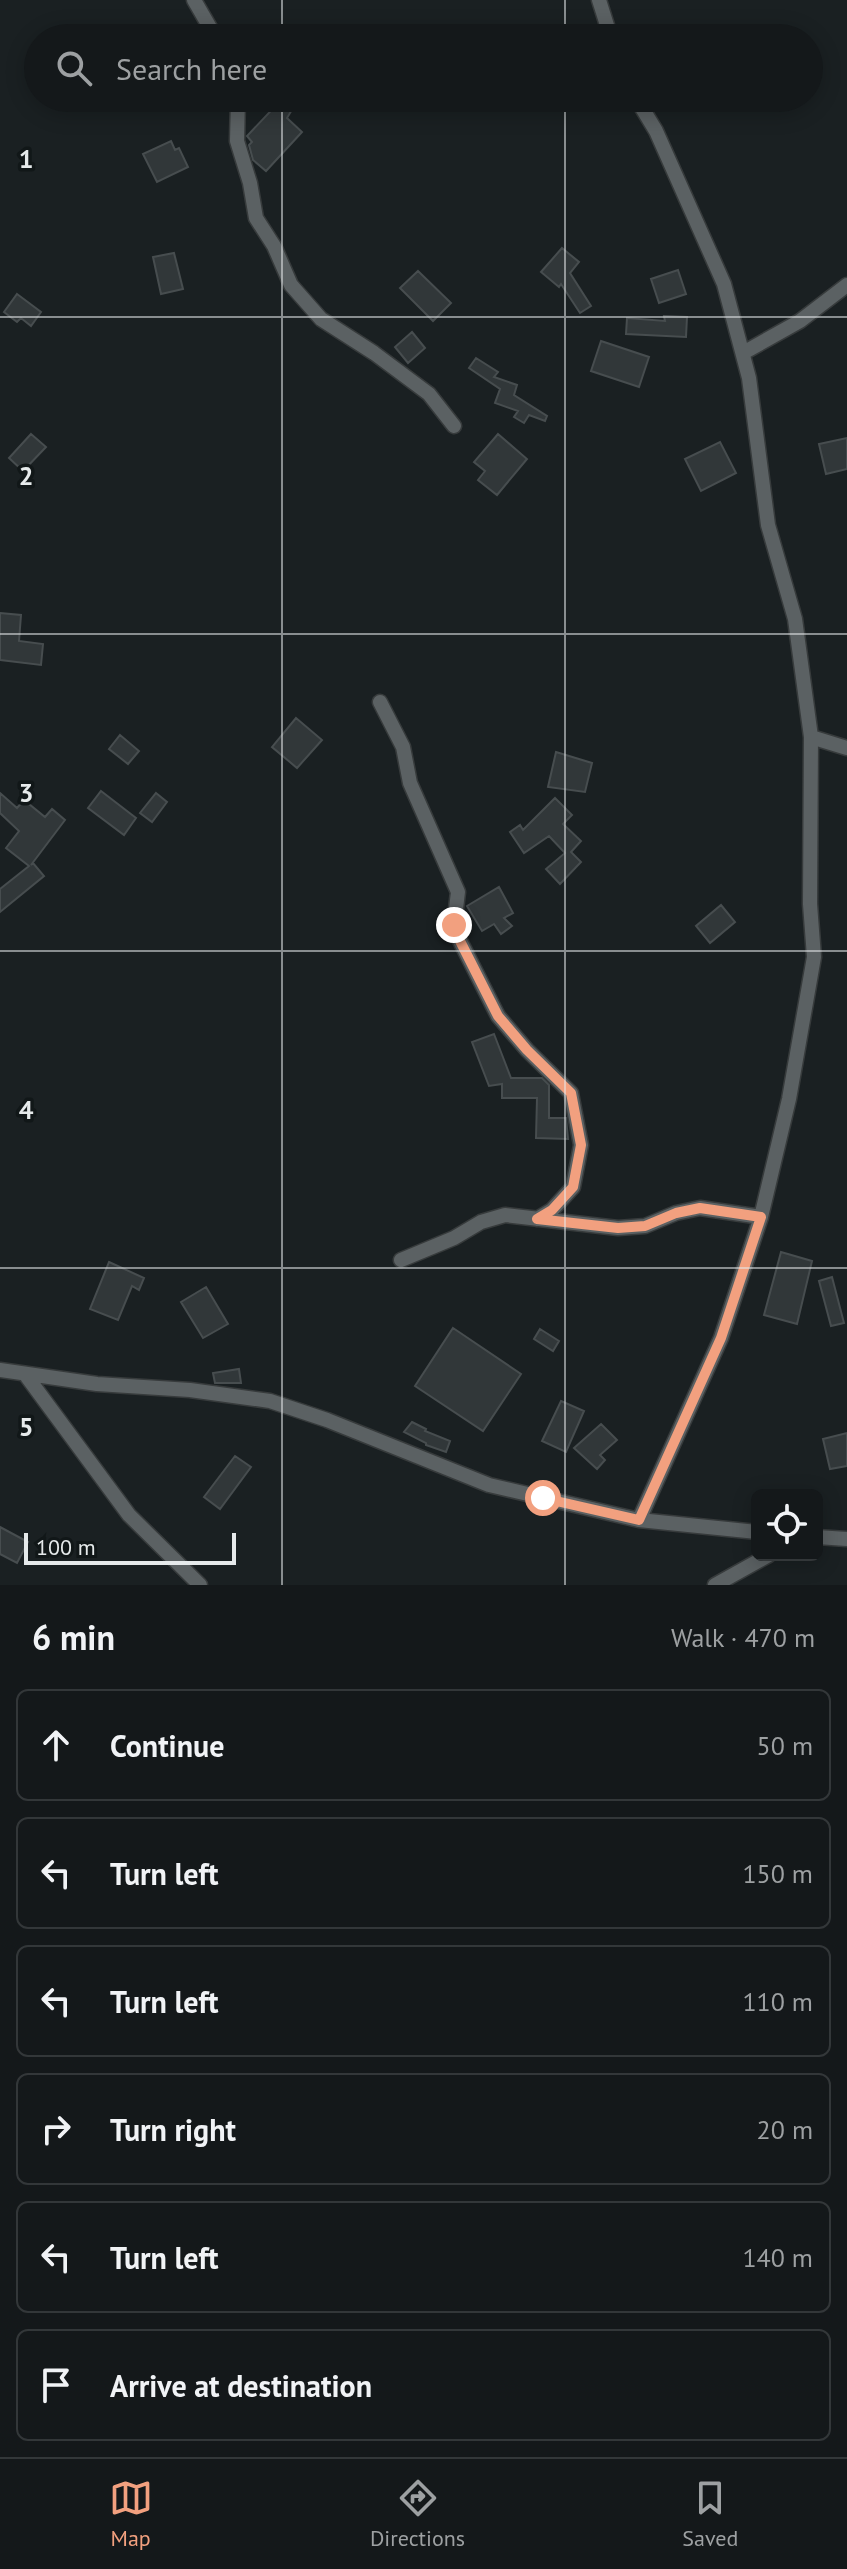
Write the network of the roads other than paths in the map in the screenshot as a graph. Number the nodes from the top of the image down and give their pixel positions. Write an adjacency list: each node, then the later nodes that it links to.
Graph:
1 (194, 0): 3 (street)
2 (599, 0): 4 (street)
3 (208, 24)
4 (607, 24)
5 (238, 112): 9 (street)
6 (644, 112): 8 (street)
7 (847, 285): 8 (street)
8 (743, 353): 11 (street)
9 (454, 426)
10 (380, 702): 14 (street)
11 (811, 737): 12 (street); 13 (street)
12 (847, 748)
13 (761, 1217): 14 (street); 18 (street)
14 (537, 1219): 15 (street)
15 (401, 1260)
16 (0, 1370): 17 (street)
17 (25, 1374): 18 (street); 23 (street)
18 (639, 1520): 19 (street)
19 (751, 1531)
20 (823, 1537): 21 (street)
21 (847, 1539)
22 (758, 1561): 24 (street)
23 (200, 1585)
24 (715, 1585)

